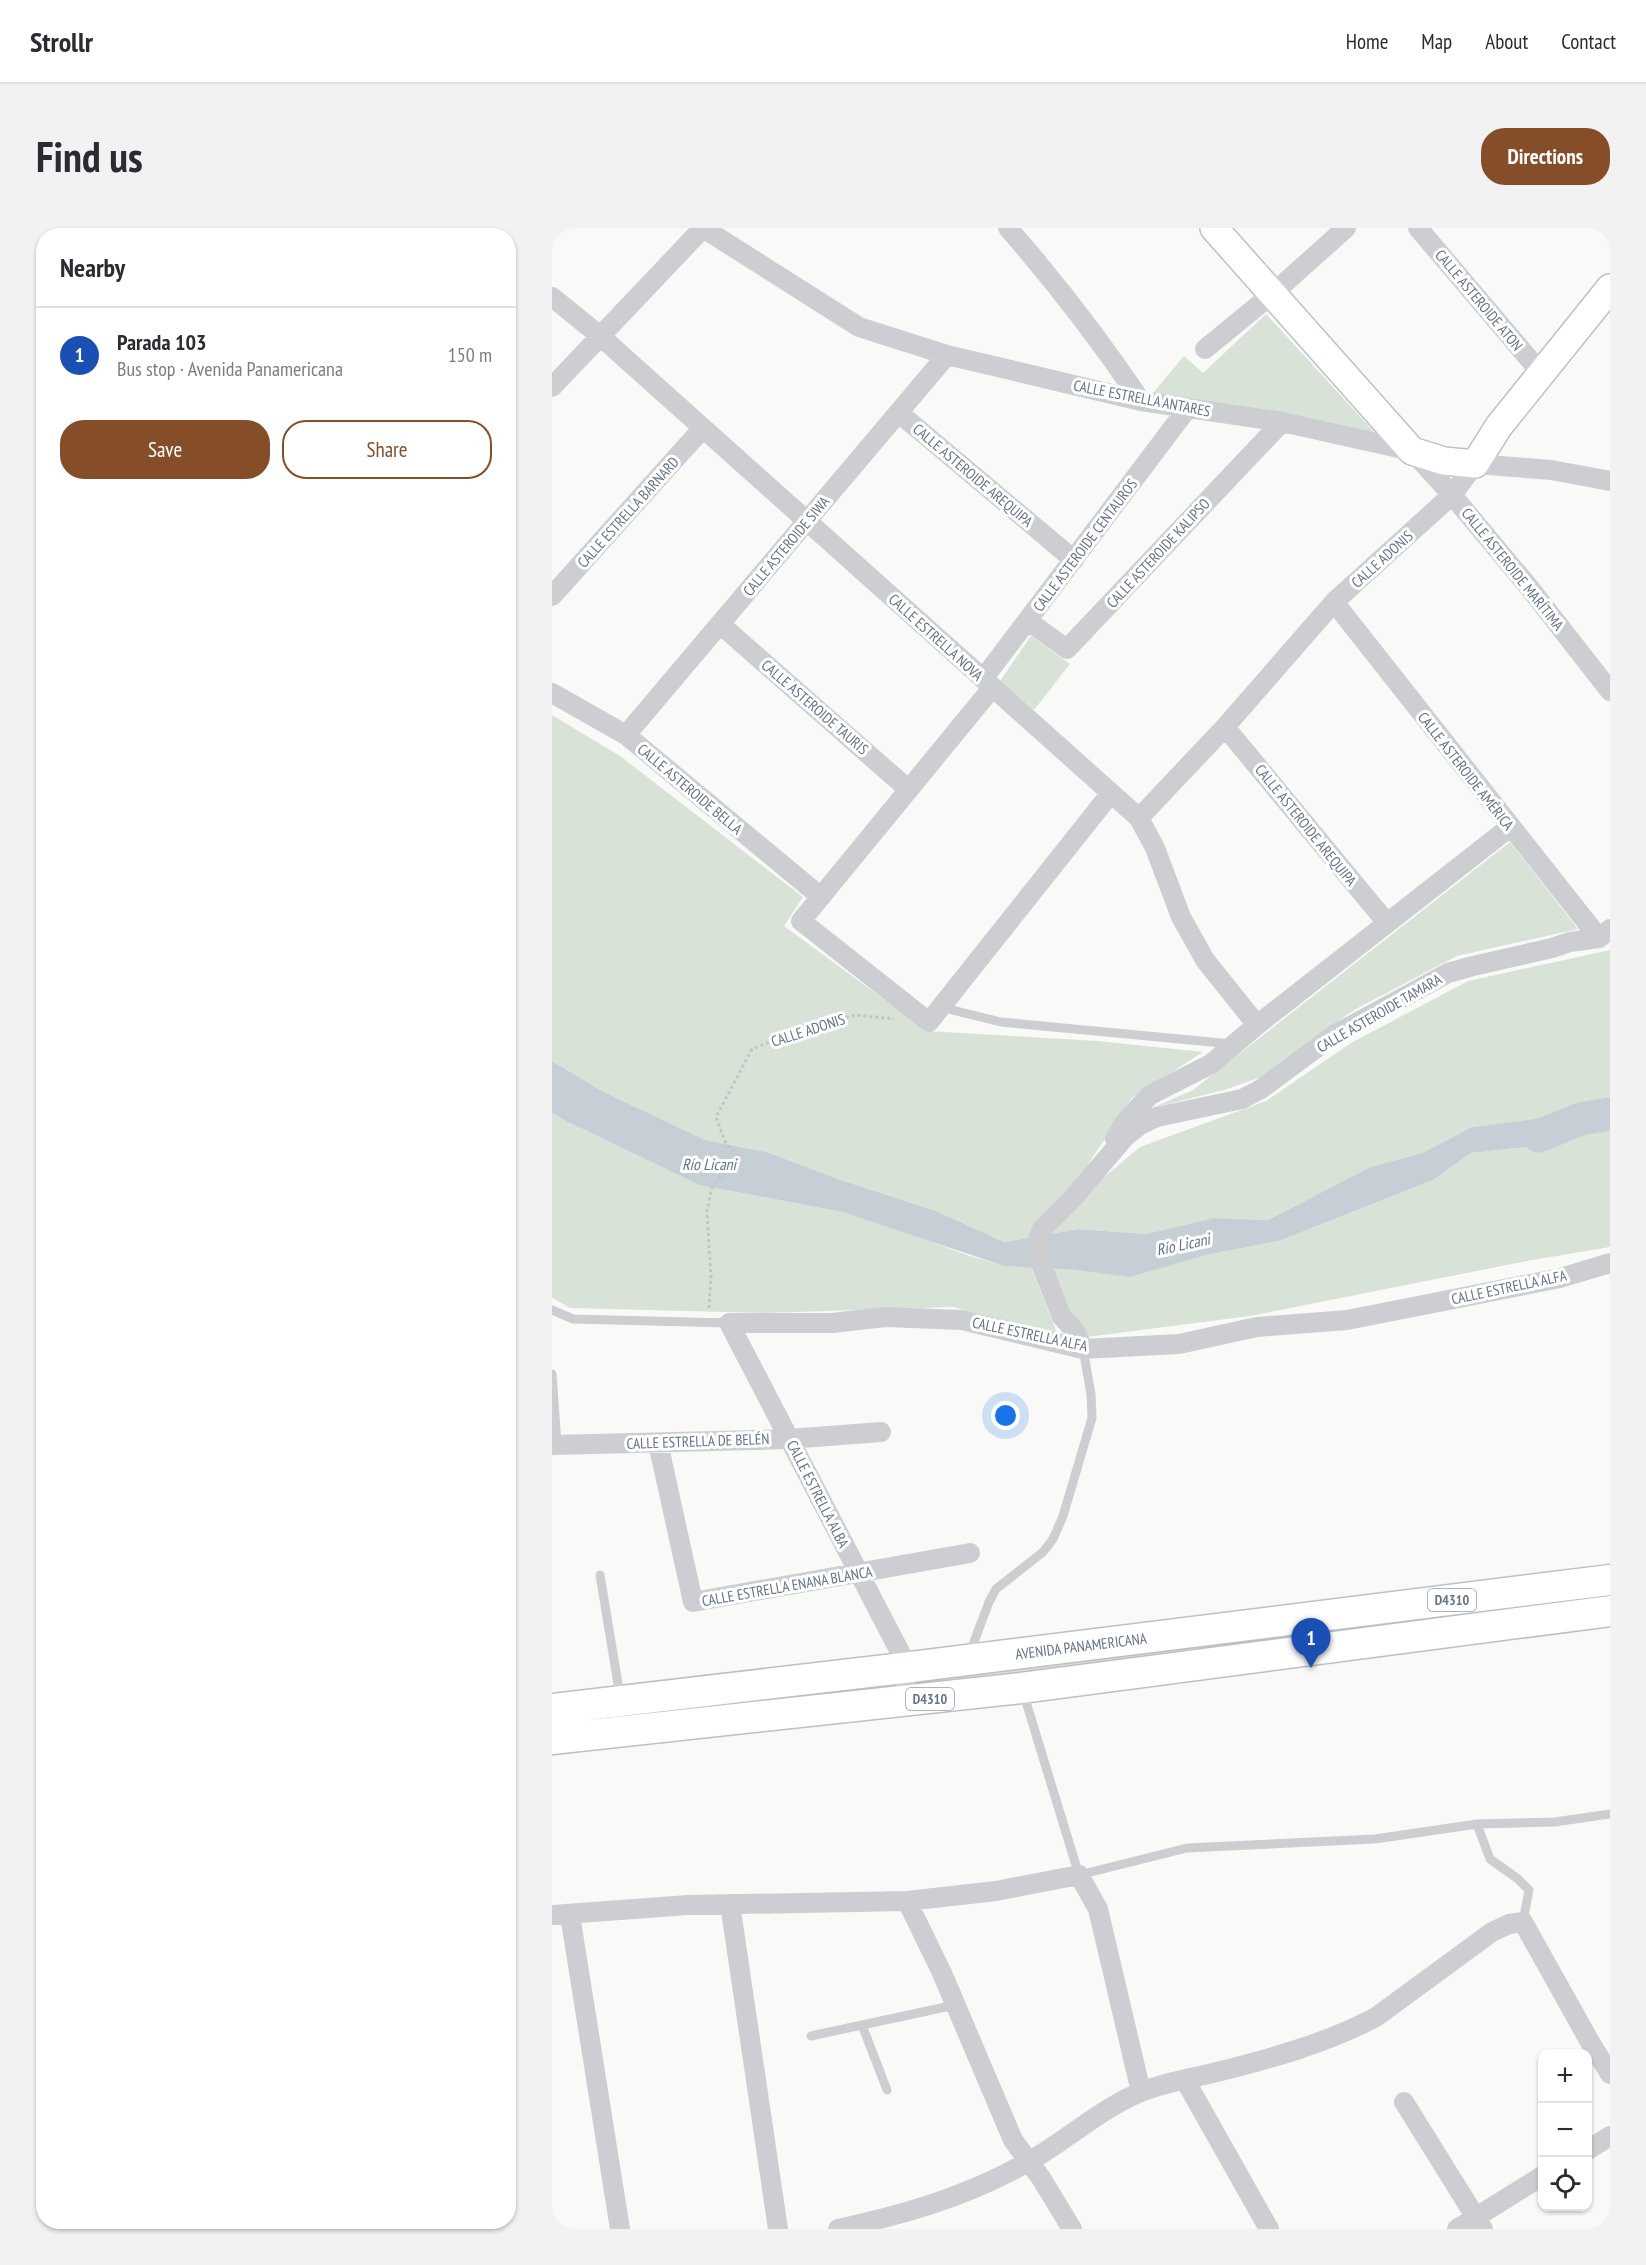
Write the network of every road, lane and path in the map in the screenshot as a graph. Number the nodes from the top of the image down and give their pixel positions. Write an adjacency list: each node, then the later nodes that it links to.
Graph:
1 (703, 228): 9 (street); 11 (street, CALLE ESTRELLA ANTARES)
2 (1008, 228): 14 (street)
3 (1214, 228): 7 (street)
4 (1347, 228): 7 (street)
5 (1418, 228): 12 (street, CALLE ASTEROIDE ATON)
6 (1610, 288): 12 (street, CALLE ADONIS)
7 (1271, 295): 10 (street); 19 (street)
8 (552, 297): 9 (street, CALLE ESTRELLA NOVA)
9 (599, 335): 13 (street); 18 (street, CALLE ESTRELLA NOVA)
10 (1205, 349)
11 (947, 355): 14 (street, CALLE ESTRELLA ANTARES); 16 (street, CALLE ASTEROIDE SIWA)
12 (1541, 373): 20 (street, CALLE ADONIS)
13 (552, 387)
14 (1141, 401): 15 (street, CALLE ESTRELLA ANTARES)
15 (1187, 409): 17 (street, CALLE ESTRELLA ANTARES); 24 (street, CALLE ASTEROIDE CENTAUROS)
16 (898, 413): 23 (street, CALLE ASTEROIDE SIWA); 24 (street, CALLE ASTEROIDE AREQUIPA)
17 (1282, 422): 19 (street, CALLE ESTRELLA ANTARES); 27 (street, CALLE ASTEROIDE KALIPSO)
18 (703, 428): 23 (street, CALLE ESTRELLA NOVA); 25 (street, CALLE ESTRELLA BARNARD)
19 (1412, 451): 20 (street, CALLE ESTRELLA ANTARES); 22 (street, CALLE ASTEROIDE MARÍTIMA)
20 (1475, 464): 21 (street, CALLE ESTRELLA ANTARES); 22 (street, CALLE ADONIS)
21 (1610, 481)
22 (1452, 495): 26 (street, CALLE ADONIS); 30 (street, CALLE ASTEROIDE MARÍTIMA)
23 (807, 521): 28 (street, CALLE ASTEROIDE SIWA); 29 (street, CALLE ESTRELLA NOVA)
24 (1074, 560): 27 (street, CALLE ASTEROIDE CENTAUROS)
25 (552, 596)
26 (1334, 602): 32 (street, CALLE ADONIS); 37 (street, CALLE ASTEROIDE AMÉRICA)
27 (1028, 621): 29 (street, CALLE ASTEROIDE CENTAUROS)
28 (720, 624): 33 (street, CALLE ASTEROIDE SIWA); 34 (street, CALLE ASTEROIDE TAURIS)
29 (988, 683): 34 (street, CALLE ASTEROIDE CENTAUROS); 35 (street, CALLE ESTRELLA NOVA)
30 (1610, 691)
31 (552, 693): 33 (street, CALLE ASTEROIDE BELLA)
32 (1225, 727): 36 (street, CALLE ADONIS); 39 (street, CALLE ASTEROIDE AREQUIPA)
33 (626, 735): 38 (street, CALLE ASTEROIDE BELLA)
34 (909, 790): 38 (street, CALLE ASTEROIDE CENTAUROS)
35 (1111, 793): 36 (street, CALLE ESTRELLA NOVA); 41 (street)
36 (1139, 818): 42 (street, CALLE ESTRELLA NOVA)
37 (1510, 827): 39 (street); 40 (street, CALLE ASTEROIDE AMÉRICA)
38 (821, 897): 41 (street, CALLE ASTEROIDE CENTAUROS)
39 (1387, 923): 42 (street)
40 (1604, 934): 44 (street, CALLE ASTEROIDE TAMARA)
41 (934, 1015): 43 (lane); 47 (path, CALLE ADONIS)
42 (1257, 1025): 43 (street)
43 (1235, 1044): 44 (street)
44 (1102, 1163): 49 (street)
45 (1610, 1263): 49 (street, CALLE ESTRELLA ALFA)
46 (552, 1310): 47 (lane, CALLE ESTRELLA ALFA)
47 (708, 1322): 48 (lane, CALLE ESTRELLA ALFA)
48 (729, 1323): 49 (street, CALLE ESTRELLA ALFA); 52 (street, CALLE ESTRELLA ALBA)
49 (1083, 1349): 60 (lane)
50 (552, 1374): 54 (lane)
51 (880, 1432): 52 (street, CALLE ESTRELLA DE BELÉN)
52 (789, 1439): 53 (street, CALLE ESTRELLA DE BELÉN); 56 (street, CALLE ESTRELLA ALBA)
53 (658, 1443): 54 (street, CALLE ESTRELLA DE BELÉN); 56 (street, CALLE ESTRELLA ENANA BLANCA)
54 (555, 1444)
55 (969, 1553): 56 (street, CALLE ESTRELLA ENANA BLANCA)
56 (859, 1574): 61 (street, CALLE ESTRELLA ALBA)
57 (600, 1575): 64 (lane)
58 (1610, 1580): 60 (main road, AVENIDA PANAMERICANA / D4310)
59 (1610, 1611): 62 (main road, D4310)
60 (968, 1660): 61 (main road, AVENIDA PANAMERICANA / D4310)
61 (903, 1668): 63 (street, CALLE ESTRELLA ALBA); 64 (main road, AVENIDA PANAMERICANA / D4310)
62 (1021, 1688): 63 (main road, D4310); 69 (lane)
63 (908, 1701): 66 (main road, D4310)
64 (620, 1702): 65 (main road, AVENIDA PANAMERICANA / D4310)
65 (552, 1709)
66 (552, 1739)
67 (1610, 1814): 68 (lane)
68 (1477, 1824): 69 (lane); 73 (lane)
69 (1079, 1875): 70 (street); 80 (street)
70 (907, 1901): 71 (street); 74 (street)
71 (730, 1904): 72 (street); 88 (street)
72 (561, 1915): 87 (street)
73 (1523, 1922): 77 (street); 78 (street)
74 (955, 2005): 75 (lane); 84 (street)
75 (862, 2025): 76 (lane); 79 (lane)
76 (811, 2036)
77 (1610, 2074)
78 (1185, 2080): 80 (street); 91 (street)
79 (887, 2090)
80 (1141, 2092): 84 (street)
81 (1404, 2102): 86 (street)
82 (1610, 2136): 83 (street)
83 (1592, 2147)
84 (1029, 2162): 89 (street); 90 (street)
85 (1538, 2179): 86 (street)
86 (1479, 2223): 92 (street)
87 (620, 2229)
88 (778, 2229)
89 (838, 2229)
90 (1072, 2229)
91 (1269, 2229)
92 (1457, 2229)

